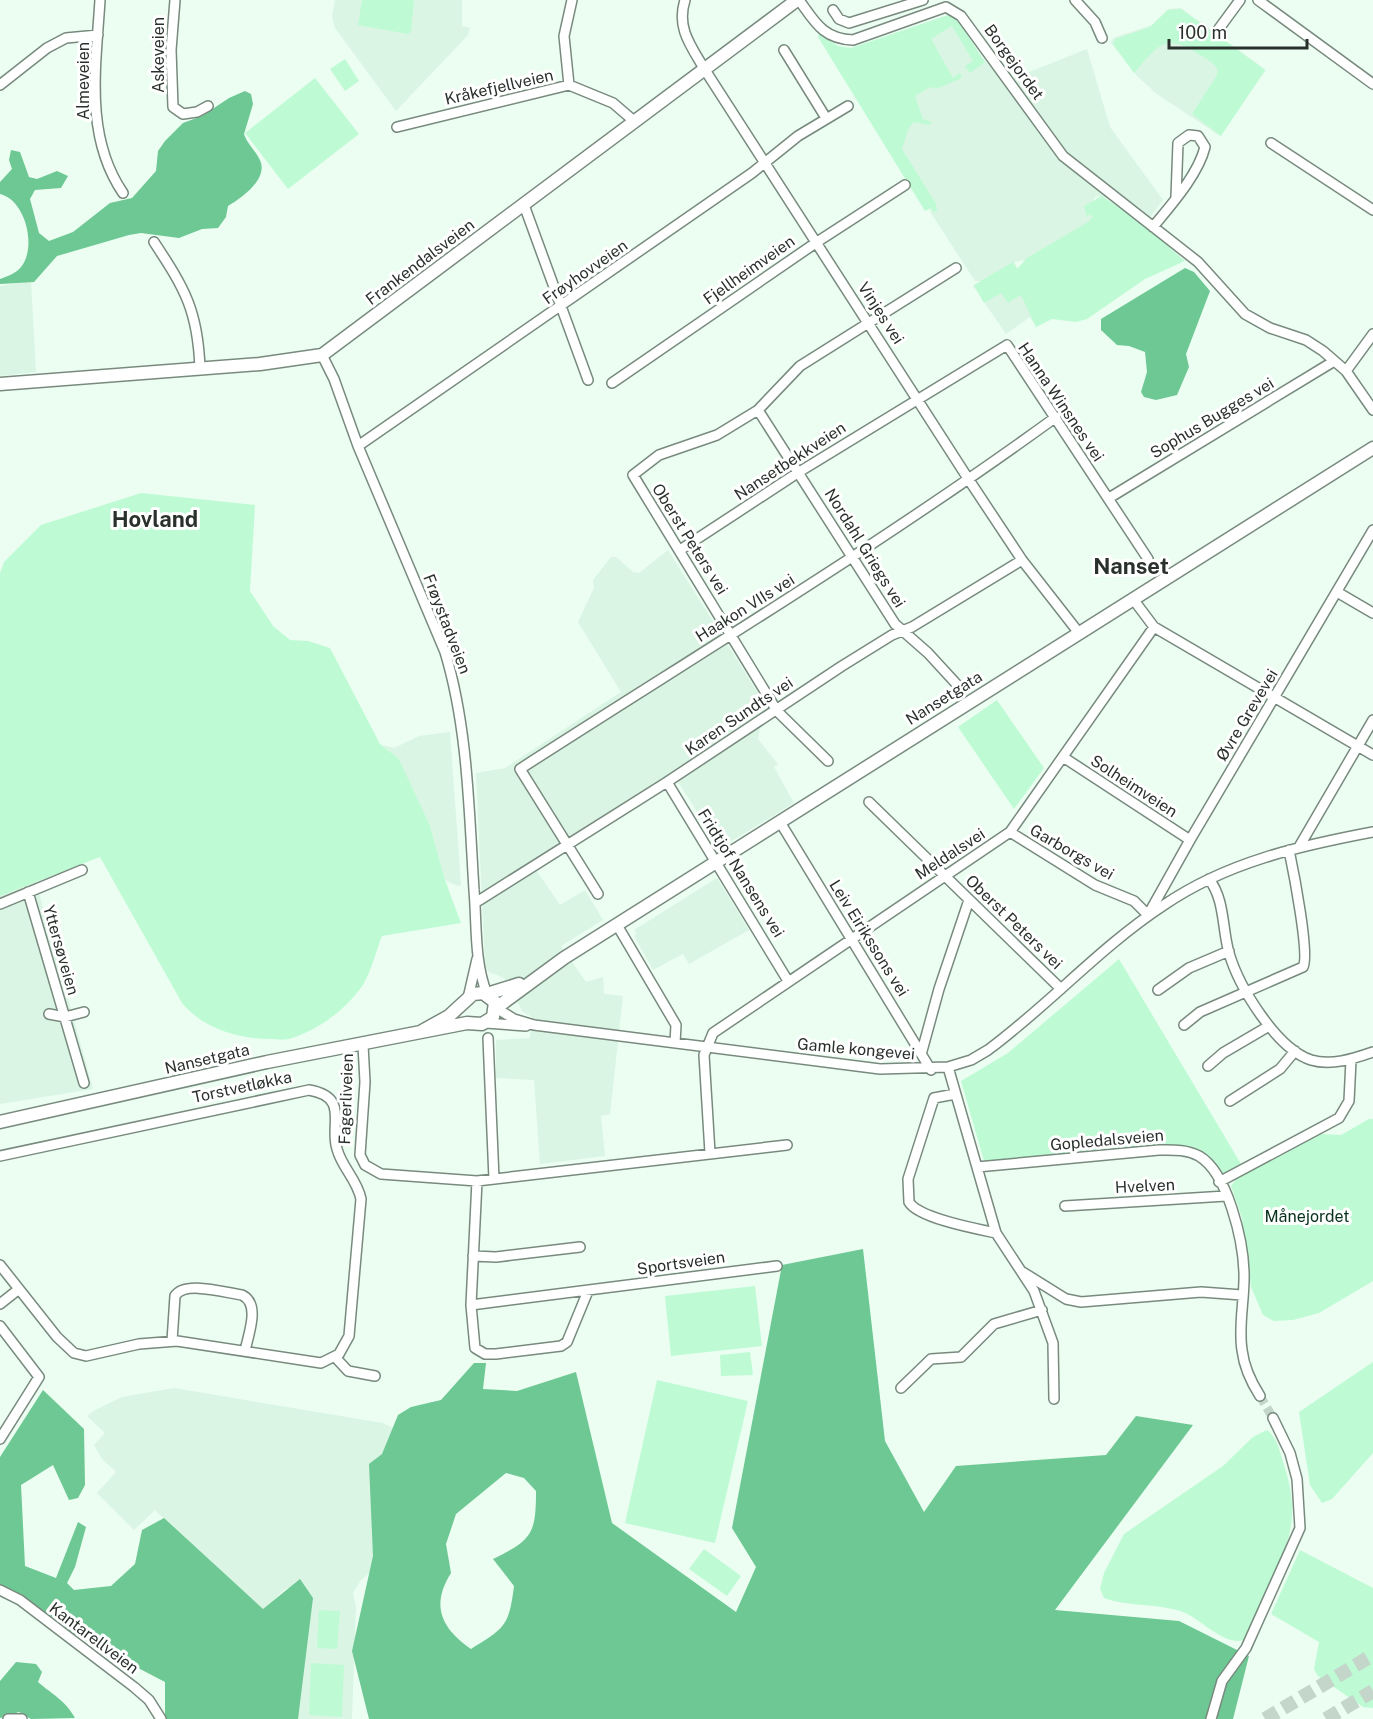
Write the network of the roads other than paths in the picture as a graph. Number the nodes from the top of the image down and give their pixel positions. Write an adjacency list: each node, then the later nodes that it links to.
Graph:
1 (100, 0): 13 (street, Almeveien)
2 (175, 0): 20 (street, Askeveien)
3 (572, 0): 19 (street)
4 (685, 0): 16 (street, Vinjes vei)
5 (798, 0): 16 (main road, Frankendalsveien); 32 (street, Borgejordet)
6 (923, 0): 10 (street)
7 (1075, 0): 14 (street)
8 (1240, 0): 12 (street)
9 (1258, 0): 17 (street)
10 (890, 5): 11 (street)
11 (833, 10)
12 (1218, 30)
13 (98, 35): 18 (street); 28 (street, Almeveien)
14 (1102, 38)
15 (784, 50): 22 (street)
16 (705, 70): 23 (main road, Frankendalsveien); 26 (street, Vinjes vei)
17 (1373, 84)
18 (0, 85)
19 (569, 85): 23 (street, Kråkefjellveien); 24 (street, Kråkefjellveien)
20 (208, 106)
21 (848, 106): 22 (street, Frøyhovveien)
22 (826, 118): 26 (street, Frøyhovveien)
23 (634, 121): 30 (main road, Frankendalsveien)
24 (398, 127)
25 (1271, 142): 31 (street)
26 (765, 163): 34 (street, Vinjes vei); 36 (street, Frøyhovveien)
27 (905, 185): 34 (street, Fjellheimveien)
28 (123, 193)
29 (1176, 196): 29 (street); 32 (street)
30 (524, 205): 36 (street); 39 (main road, Frankendalsveien)
31 (1373, 210)
32 (1153, 227): 42 (street, Borgejordet)
33 (154, 242): 41 (street)
34 (817, 242): 37 (street, Vinjes vei); 44 (street, Fjellheimveien)
35 (956, 268): 37 (street)
36 (560, 307): 43 (street); 50 (street, Frøyhovveien)
37 (869, 321): 46 (street, Vinjes vei); 47 (street)
38 (1373, 334): 42 (street)
39 (322, 356): 41 (main road); 50 (street, Frøystadveien)
40 (1331, 363): 54 (street, Sophus Bugges vei)
41 (200, 369): 45 (main road)
42 (1346, 371): 48 (street, Borgejordet)
43 (588, 380)
44 (612, 383)
45 (0, 384)
46 (917, 398): 49 (street, Hanna Winsnes vei); 52 (street, Nansetbekkveien); 53 (street, Vinjes vei)
47 (758, 410): 52 (street, Nordahl Griegs vei); 56 (street, Oberst Peters vei)
48 (1373, 410)
49 (1056, 417): 53 (street, Haakon VIIs vei); 54 (street, Hanna Winsnes vei)
50 (358, 446): 91 (street, Frøystadveien)
51 (1373, 448): 61 (main road, Nansetgata)
52 (799, 472): 56 (street, Nansetbekkveien); 57 (street, Nordahl Griegs vei)
53 (969, 480): 57 (street, Haakon VIIs vei); 59 (street, Vinjes vei)
54 (1109, 498): 58 (street, Hanna Winsnes vei)
55 (1373, 530): 60 (street, Øvre Grevevei)
56 (680, 550): 66 (street, Oberst Peters vei)
57 (852, 558): 64 (street, Nordahl Griegs vei); 66 (street, Haakon VIIs vei)
58 (1148, 559)
59 (1022, 560): 64 (street, Karen Sundts vei); 65 (street, Vinjes vei)
60 (1336, 592): 62 (street); 68 (street, Øvre Grevevei)
61 (1133, 599): 63 (street); 65 (main road, Nansetgata)
62 (1373, 613)
63 (1154, 627): 68 (street); 73 (street, Meldalsvei)
64 (902, 631): 67 (street, Nordahl Griegs vei); 69 (street, Karen Sundts vei)
65 (1079, 633): 77 (main road, Nansetgata)
66 (730, 634): 69 (street, Oberst Peters vei); 81 (street, Haakon VIIs vei)
67 (962, 690)
68 (1275, 698): 71 (street); 80 (street, Øvre Grevevei)
69 (777, 711): 74 (street, Oberst Peters vei); 75 (street, Karen Sundts vei)
70 (1373, 720): 71 (street)
71 (1358, 746): 72 (street); 82 (street)
72 (1373, 755)
73 (1063, 757): 78 (street, Meldalsvei); 80 (street, Solheimveien)
74 (828, 761)
75 (667, 783): 81 (street, Karen Sundts vei); 84 (street, Fridtjof Nansens vei)
76 (869, 802): 86 (street, Oberst Peters vei)
77 (780, 822): 84 (main road, Nansetgata); 95 (street, Leiv Eirikssons vei)
78 (1010, 832): 86 (street, Meldalsvei); 93 (street, Garborgs vei)
79 (1373, 832): 82 (street, Gamle kongevei)
80 (1190, 840): 93 (street, Øvre Grevevei)
81 (566, 845): 89 (street); 91 (street, Karen Sundts vei)
82 (1299, 847): 83 (street, Gamle kongevei)
83 (1289, 850): 87 (street, Gamle kongevei); 102 (street)
84 (717, 862): 94 (main road, Nansetgata); 99 (street, Fridtjof Nansens vei)
85 (82, 870): 88 (street, Yttersøveien)
86 (944, 875): 90 (street, Oberst Peters vei); 95 (street, Meldalsvei)
87 (1209, 879): 93 (street, Gamle kongevei); 96 (street)
88 (28, 892): 92 (street, Yttersøveien); 108 (street, Yttersøveien)
89 (598, 894)
90 (969, 900): 100 (street, Oberst Peters vei); 118 (street)
91 (475, 903): 97 (street, Frøystadveien)
92 (0, 904)
93 (1148, 915): 100 (street, Gamle kongevei)
94 (616, 925): 98 (main road, Nansetgata); 115 (street)
95 (852, 938): 99 (street, Meldalsvei); 118 (street, Leiv Eirikssons vei)
96 (1229, 951): 101 (street); 102 (street)
97 (477, 957): 103 (street, Frøystadveien); 104 (street, Frøystadveien)
98 (534, 977): 103 (main road, Nansetgata); 105 (main road, Nansetgata)
99 (789, 981): 117 (street, Meldalsvei)
100 (1061, 989): 123 (street, Gamle kongevei)
101 (1158, 990)
102 (1246, 991): 111 (street); 112 (street)
103 (487, 994): 104 (main road); 105 (main road)
104 (466, 1000): 109 (main road); 113 (main road, Nansetgata)
105 (496, 1008): 109 (main road); 110 (street, Gamle kongevei)
106 (84, 1012): 108 (street, Yttersøveien)
107 (48, 1014): 108 (street, Yttersøveien)
108 (64, 1017): 125 (street, Yttersøveien)
109 (481, 1023): 110 (street, Gamle kongevei); 113 (main road, Nansetgata)
110 (534, 1025): 115 (street, Gamle kongevei)
111 (1184, 1025)
112 (1269, 1026): 119 (street); 122 (street)
113 (422, 1031): 116 (main road, Nansetgata)
114 (488, 1038): 133 (street)
115 (675, 1043): 117 (street, Gamle kongevei)
116 (363, 1045): 128 (main road, Nansetgata); 134 (street, Fagerliveien)
117 (706, 1048): 124 (street, Gamle kongevei); 130 (street)
118 (922, 1051): 124 (street, Leiv Eirikssons vei)
119 (1295, 1051): 121 (street); 127 (street)
120 (1373, 1052): 121 (street)
121 (1351, 1060): 135 (street)
122 (1208, 1066)
123 (948, 1067): 124 (street, Gamle kongevei); 126 (street)
124 (931, 1070)
125 (84, 1083)
126 (956, 1094): 132 (street); 138 (street)
127 (1230, 1101)
128 (0, 1122)
129 (787, 1145): 130 (street, Fagerliveien)
130 (710, 1153): 133 (street, Fagerliveien)
131 (0, 1156): 153 (street, Torstvetløkka)
132 (977, 1167): 135 (street, Gopledalsveien); 138 (street)
133 (494, 1179): 134 (street, Fagerliveien)
134 (477, 1181): 140 (street)
135 (1219, 1182): 136 (street, Gopledalsveien)
136 (1226, 1196): 137 (street, Hvelven); 146 (street, Gopledalsveien)
137 (1065, 1206)
138 (996, 1233): 143 (street)
139 (580, 1247): 140 (street)
140 (473, 1256): 148 (street)
141 (0, 1265): 144 (street)
142 (777, 1266): 145 (street, Sportsveien)
143 (1017, 1268): 146 (street); 149 (street)
144 (19, 1289): 147 (street); 151 (street)
145 (588, 1291): 148 (street, Sportsveien); 148 (street)
146 (1242, 1294): 156 (street, Gopledalsveien)
147 (0, 1304)
148 (471, 1305)
149 (1042, 1310): 155 (street); 157 (street)
150 (0, 1326): 159 (street)
151 (172, 1341): 152 (street); 152 (street)
152 (245, 1352): 153 (street)
153 (335, 1357): 154 (street)
154 (375, 1376)
155 (902, 1388)
156 (1260, 1396)
157 (1054, 1399)
158 (1273, 1418): 164 (street)
159 (0, 1439)
160 (0, 1590): 163 (street, Kantarellveien)
161 (8, 1719): 162 (street)
162 (22, 1719)
163 (161, 1719)
164 (1211, 1719)

